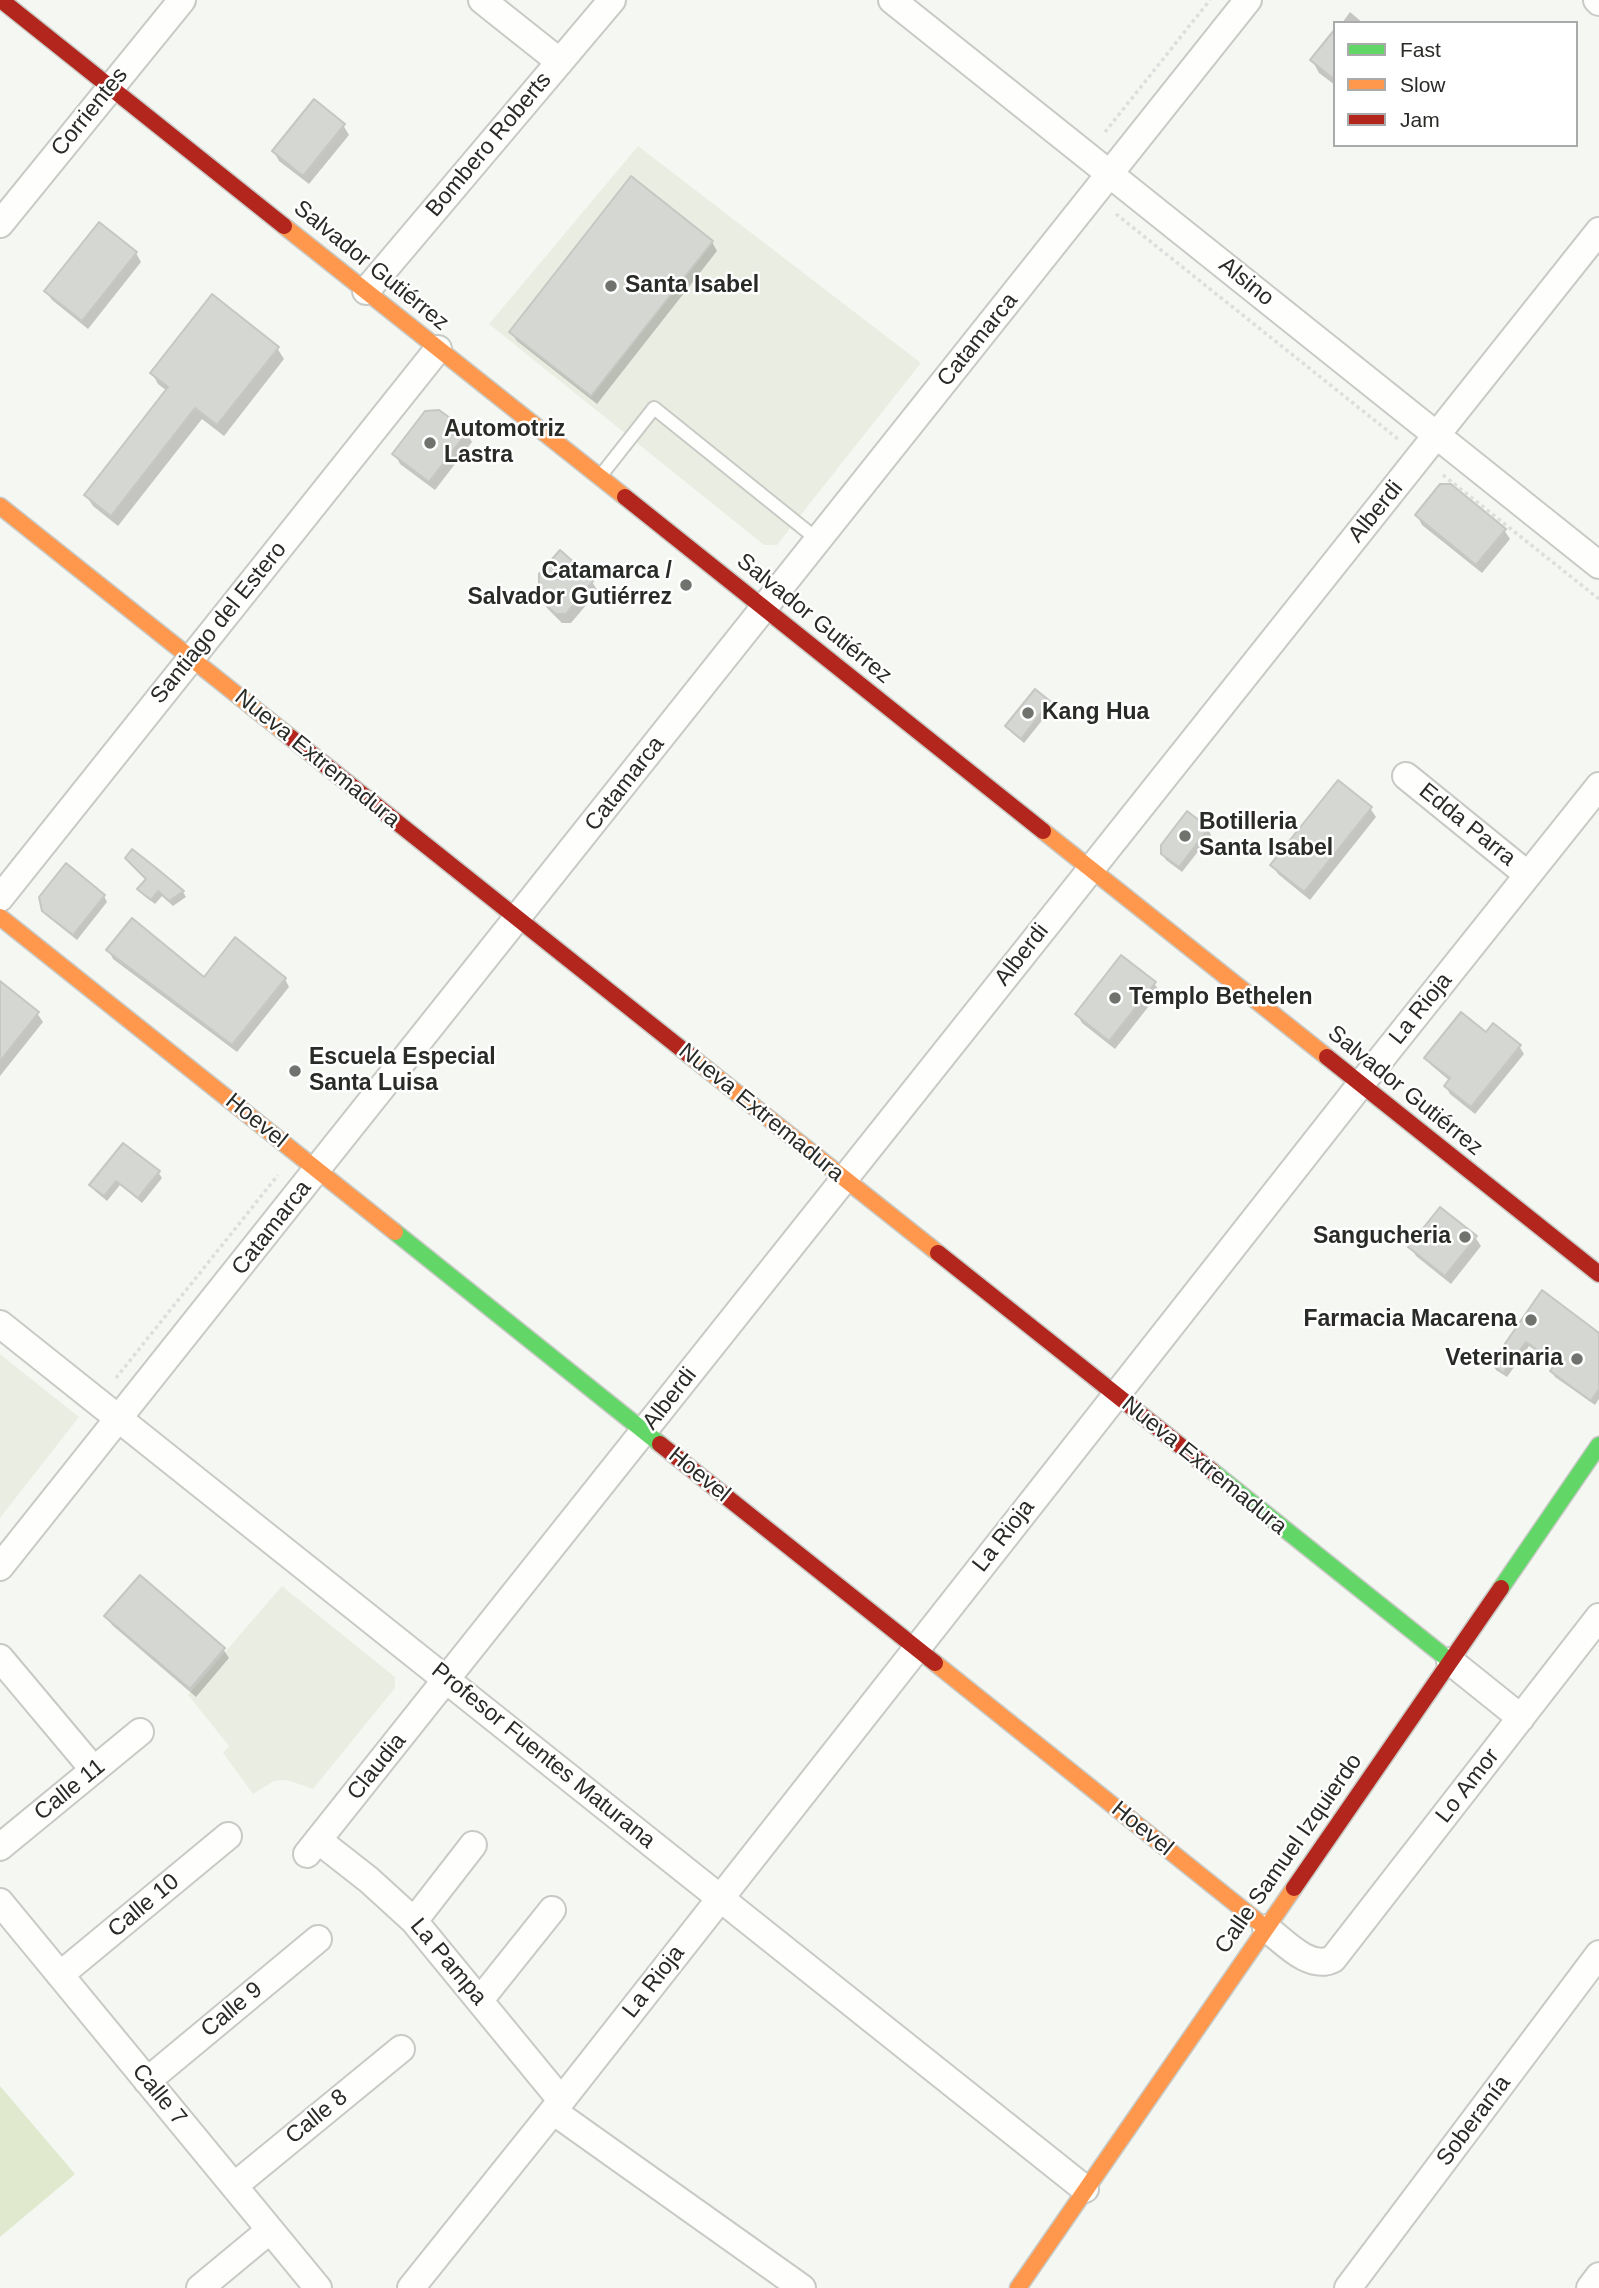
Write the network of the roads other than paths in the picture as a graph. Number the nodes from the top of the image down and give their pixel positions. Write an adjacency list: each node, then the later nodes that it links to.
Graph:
1 (1, 0): 8 (street, Salvador Gutiérrez)
2 (182, 0): 8 (street, Corrientes)
3 (482, 0): 7 (street)
4 (612, 0): 7 (street, Bombero Roberts)
5 (892, 0): 9 (street, Alsino)
6 (1248, 0): 9 (street, Catamarca)
7 (559, 62): 12 (street, Bombero Roberts)
8 (110, 87): 10 (street, Corrientes); 12 (street, Salvador Gutiérrez)
9 (1110, 174): 14 (street, Alsino); 17 (street, Catamarca)
10 (0, 224)
11 (1599, 231): 14 (street, Alberdi)
12 (366, 291): 13 (street, Salvador Gutiérrez)
13 (438, 349): 15 (street, Salvador Gutiérrez); 20 (street, Santiago del Estero)
14 (1437, 436): 18 (street, Alsino); 23 (street, Alberdi)
15 (599, 477): 17 (lane); 19 (street, Salvador Gutiérrez)
16 (0, 506): 20 (street, Nueva Extremadura)
17 (818, 540): 19 (street, Catamarca)
18 (1599, 565)
19 (764, 608): 23 (street, Salvador Gutiérrez); 27 (street, Catamarca)
20 (191, 659): 25 (street, Santiago del Estero); 27 (street, Nueva Extremadura)
21 (1406, 776): 24 (street, Edda Parra)
22 (1599, 786): 24 (street, La Rioja)
23 (1090, 869): 28 (street, Salvador Gutiérrez); 30 (street, Alberdi)
24 (1528, 875): 28 (street, La Rioja)
25 (0, 898)
26 (0, 917): 29 (street, Hoevel)
27 (517, 919): 29 (street, Catamarca); 30 (street, Nueva Extremadura)
28 (1360, 1084): 31 (street, Salvador Gutiérrez); 33 (street, La Rioja)
29 (318, 1170): 34 (street, Catamarca); 35 (street, Hoevel)
30 (844, 1179): 33 (street, Nueva Extremadura); 35 (street, Alberdi)
31 (1599, 1275)
32 (0, 1324): 34 (street, Profesor Fuentes Maturana)
33 (1115, 1395): 39 (street, La Rioja); 41 (street, Nueva Extremadura)
34 (120, 1419): 37 (street, Catamarca); 42 (street, Profesor Fuentes Maturana)
35 (645, 1432): 39 (street, Hoevel); 42 (street, Alberdi)
36 (1599, 1445): 41 (street, Calle Samuel Izquierdo)
37 (0, 1567)
38 (1599, 1618): 43 (street, Lo Amor)
39 (916, 1648): 50 (street, La Rioja); 54 (street, Hoevel)
40 (0, 1658): 45 (street)
41 (1450, 1661): 43 (street, Nueva Extremadura); 54 (street, Calle Samuel Izquierdo)
42 (447, 1680): 49 (street, Claudia); 50 (street, Profesor Fuentes Maturana)
43 (1521, 1718): 57 (street, Lo Amor)
44 (140, 1732): 45 (street, Calle 11)
45 (94, 1770): 48 (street, Calle 11)
46 (228, 1836): 58 (street, Calle 10)
47 (473, 1845): 53 (street)
48 (0, 1847)
49 (313, 1847): 53 (street, La Pampa)
50 (720, 1898): 62 (street, La Rioja); 64 (street, Profesor Fuentes Maturana)
51 (0, 1902): 58 (street, Calle 7)
52 (552, 1910): 59 (street)
53 (414, 1921): 59 (street, La Pampa)
54 (1266, 1928): 57 (street, Hoevel); 64 (street, Calle Samuel Izquierdo)
55 (318, 1939): 61 (street, Calle 9)
56 (1599, 1954): 72 (street, Soberanía)
57 (1337, 1955)
58 (60, 1975): 61 (street, Calle 7)
59 (480, 2000): 62 (street, La Pampa)
60 (401, 2049): 63 (street, Calle 8)
61 (147, 2081): 63 (street, Calle 7)
62 (557, 2106): 69 (street, La Rioja); 70 (street, La Pampa)
63 (234, 2186): 65 (street, Calle 7)
64 (1086, 2189): 71 (street, Calle Samuel Izquierdo)
65 (270, 2230): 67 (street); 68 (street, Calle 7)
66 (1599, 2276): 73 (street)
67 (200, 2288)
68 (318, 2288)
69 (411, 2288)
70 (802, 2288)
71 (1017, 2288)
72 (1348, 2288)
73 (1590, 2288)

